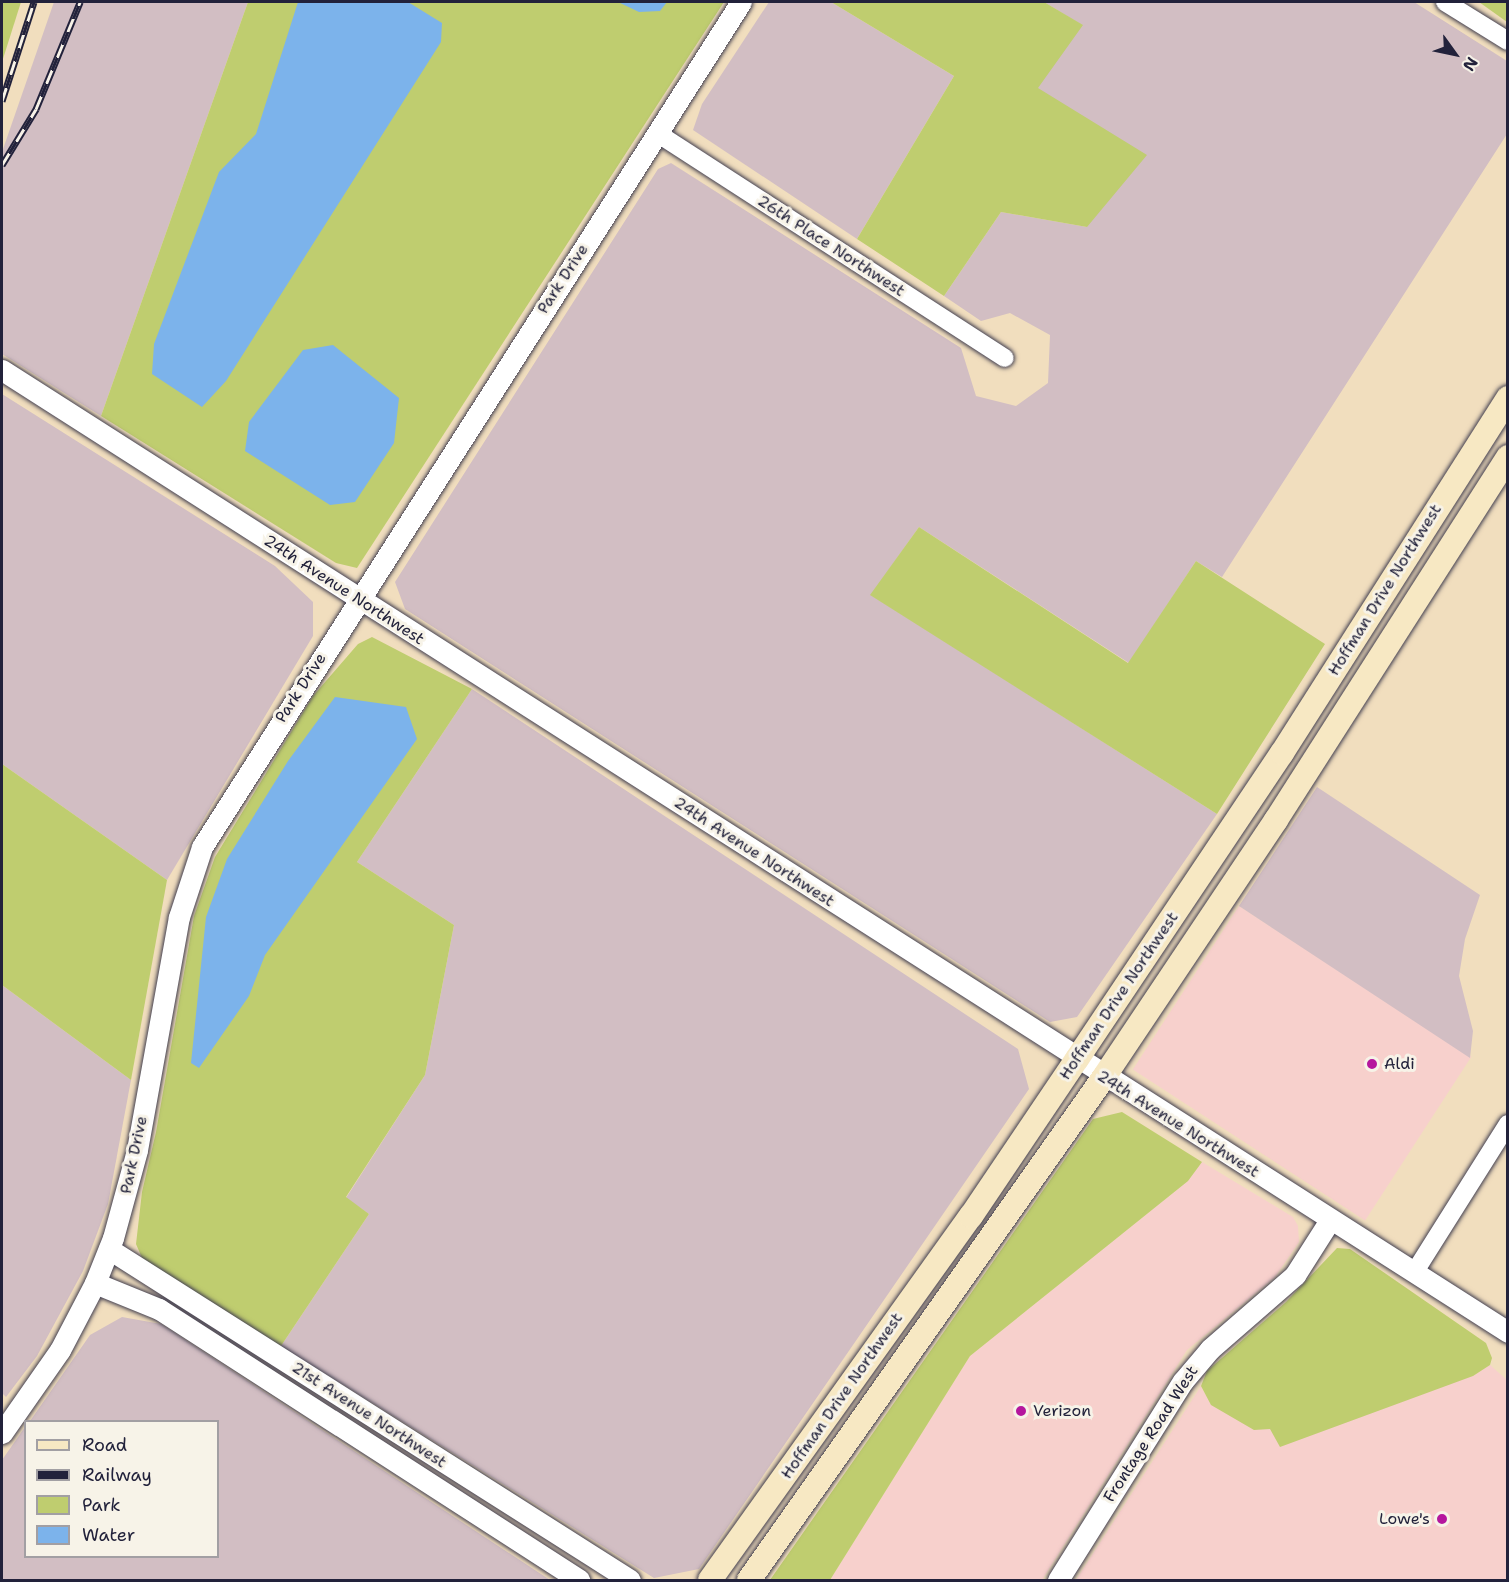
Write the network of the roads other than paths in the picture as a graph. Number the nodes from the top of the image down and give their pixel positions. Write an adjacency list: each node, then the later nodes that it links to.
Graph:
1 (741, 2): 4 (street, Park Drive)
2 (1445, 2): 3 (street)
3 (1508, 41)
4 (657, 133): 5 (street, 26th Place Northwest); 9 (street, Park Drive)
5 (1005, 358)
6 (2, 370): 9 (street, 24th Avenue Northwest)
7 (1508, 398): 10 (main road, Hoffman Drive Northwest)
8 (1508, 457): 11 (main road, Hoffman Drive Northwest)
9 (358, 599): 10 (street, 24th Avenue Northwest); 14 (street, Park Drive)
10 (1077, 1059): 11 (street, 24th Avenue Northwest); 21 (main road, Hoffman Drive Northwest)
11 (1104, 1077): 13 (street, 24th Avenue Northwest); 22 (main road, Hoffman Drive Northwest)
12 (1508, 1124): 15 (street)
13 (1330, 1220): 15 (street, 24th Avenue Northwest); 23 (street, Frontage Road West)
14 (109, 1249): 16 (street, Park Drive); 20 (street, 21st Avenue Northwest)
15 (1414, 1273): 17 (street, 24th Avenue Northwest)
16 (95, 1283): 18 (street, Park Drive); 19 (street, 21st Avenue Northwest)
17 (1508, 1332)
18 (2, 1433)
19 (579, 1581)
20 (630, 1581)
21 (710, 1581)
22 (749, 1581)
23 (1058, 1581)

